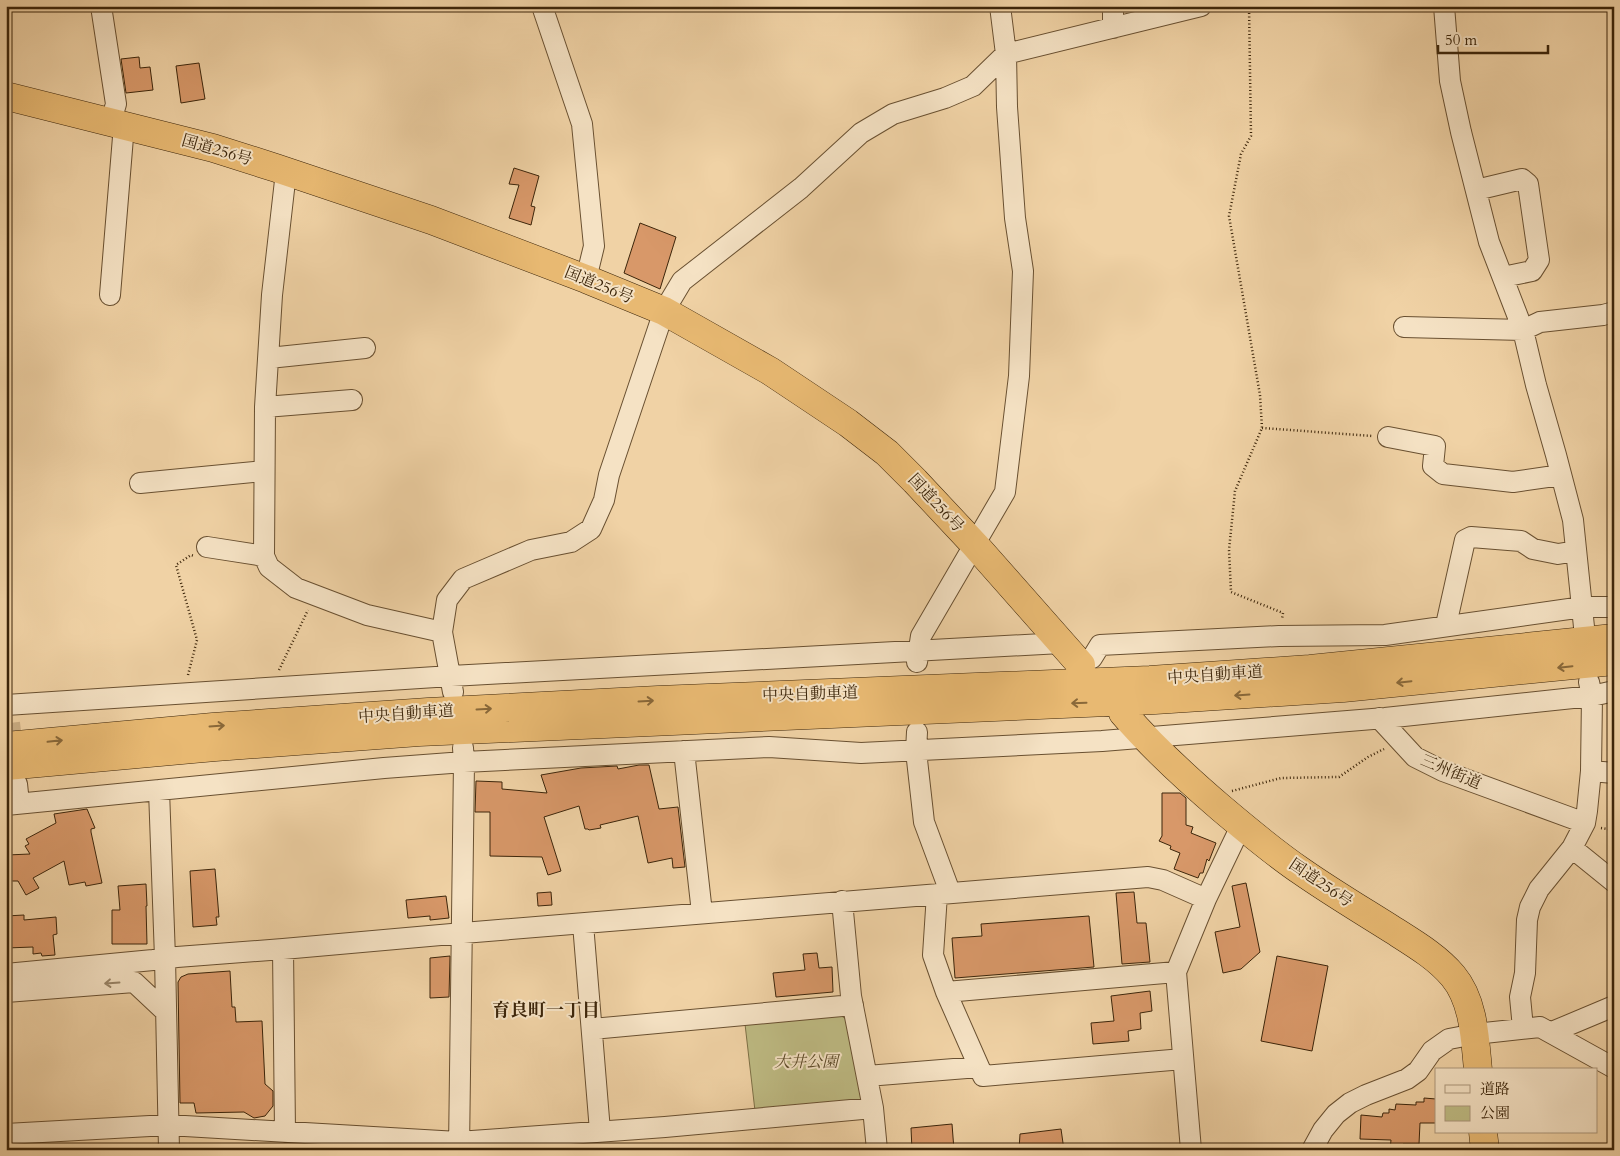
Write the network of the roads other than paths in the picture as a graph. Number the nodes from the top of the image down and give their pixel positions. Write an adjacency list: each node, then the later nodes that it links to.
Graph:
1 (101, 6): 10 (street)
2 (542, 6): 14 (street)
3 (1000, 6): 8 (street)
4 (1113, 6): 7 (street)
5 (1201, 6): 7 (street)
6 (1444, 6): 12 (street)
7 (1113, 28): 8 (street)
8 (1006, 54): 16 (street); 28 (street)
9 (6, 96): 10 (highway, 国道256号)
10 (118, 123): 11 (highway, 国道256号); 15 (street)
11 (286, 172): 14 (highway, 国道256号); 21 (street)
12 (1476, 190): 13 (street); 13 (street)
13 (1503, 277): 19 (street)
14 (586, 280): 16 (highway, 国道256号)
15 (110, 295)
16 (664, 311): 28 (highway, 国道256号); 36 (street)
17 (1614, 312): 19 (street)
18 (1404, 327): 19 (street)
19 (1523, 330): 26 (street)
20 (365, 348): 21 (street)
21 (269, 358): 23 (street)
22 (352, 400): 23 (street)
23 (265, 407): 25 (street)
24 (1388, 437): 26 (street)
25 (264, 471): 27 (street); 31 (street)
26 (1561, 475): 29 (street)
27 (140, 483)
28 (975, 545): 38 (street); 39 (highway, 国道256号)
29 (1576, 551): 32 (street); 34 (street)
30 (204, 552): 31 (street)
31 (264, 556): 36 (street)
32 (1583, 607): 33 (street); 34 (street); 35 (street)
33 (1614, 607)
34 (1446, 625): 39 (street)
35 (1584, 628)
36 (442, 632): 41 (street)
37 (1614, 638): 44 (highway, 中央自動車道, one-way to 37)
38 (918, 656): 39 (street); 41 (street)
39 (1073, 656)
40 (1614, 661): 53 (highway, 中央自動車道, one-way to 53)
41 (452, 684): 44 (street)
42 (1590, 689): 43 (street); 46 (street); 51 (street)
43 (1614, 692)
44 (8, 714)
45 (1123, 714): 47 (highway, 国道256号)
46 (1379, 718): 47 (street); 56 (street, 三州街道)
47 (1144, 738): 48 (street); 57 (highway, 国道256号)
48 (917, 742): 49 (street); 60 (street)
49 (684, 751): 50 (street); 63 (street)
50 (463, 755): 54 (street); 65 (street)
51 (1591, 771): 52 (street); 56 (street)
52 (1614, 773)
53 (12, 775): 55 (street)
54 (159, 790): 55 (street); 67 (street)
55 (13, 804)
56 (1585, 823): 58 (street)
57 (1241, 826): 61 (street); 78 (highway, 国道256号)
58 (1572, 848): 59 (street); 75 (street)
59 (1614, 882)
60 (944, 893): 61 (street); 62 (street); 71 (street)
61 (1206, 899): 68 (street)
62 (842, 901): 63 (street); 72 (street)
63 (702, 913): 64 (street)
64 (583, 924): 65 (street); 76 (street)
65 (463, 933): 66 (street); 90 (street)
66 (283, 949): 67 (street); 87 (street)
67 (165, 958): 69 (street); 74 (street)
68 (1176, 972): 71 (street); 79 (street)
69 (6, 974)
70 (6, 992): 74 (street, one-way to 70)
71 (946, 992): 80 (street)
72 (852, 1005): 76 (street); 83 (street)
73 (1614, 1006): 77 (street)
74 (166, 1012): 85 (street)
75 (1523, 1028): 77 (street); 78 (street)
76 (592, 1029): 86 (street)
77 (1552, 1032): 82 (street)
78 (1475, 1034): 81 (highway, 国道256号); 94 (street)
79 (1183, 1059): 80 (street); 93 (street)
80 (979, 1067): 83 (street)
81 (1478, 1068)
82 (1614, 1068)
83 (867, 1076): 84 (street)
84 (874, 1108): 86 (street); 92 (street)
85 (168, 1125): 87 (street); 88 (street); 91 (street)
86 (600, 1131): 90 (street)
87 (285, 1132): 90 (street)
88 (6, 1134)
89 (1483, 1134): 95 (highway)
90 (458, 1146)
91 (169, 1150)
92 (877, 1150)
93 (1191, 1150)
94 (1312, 1150)
95 (1485, 1150)

